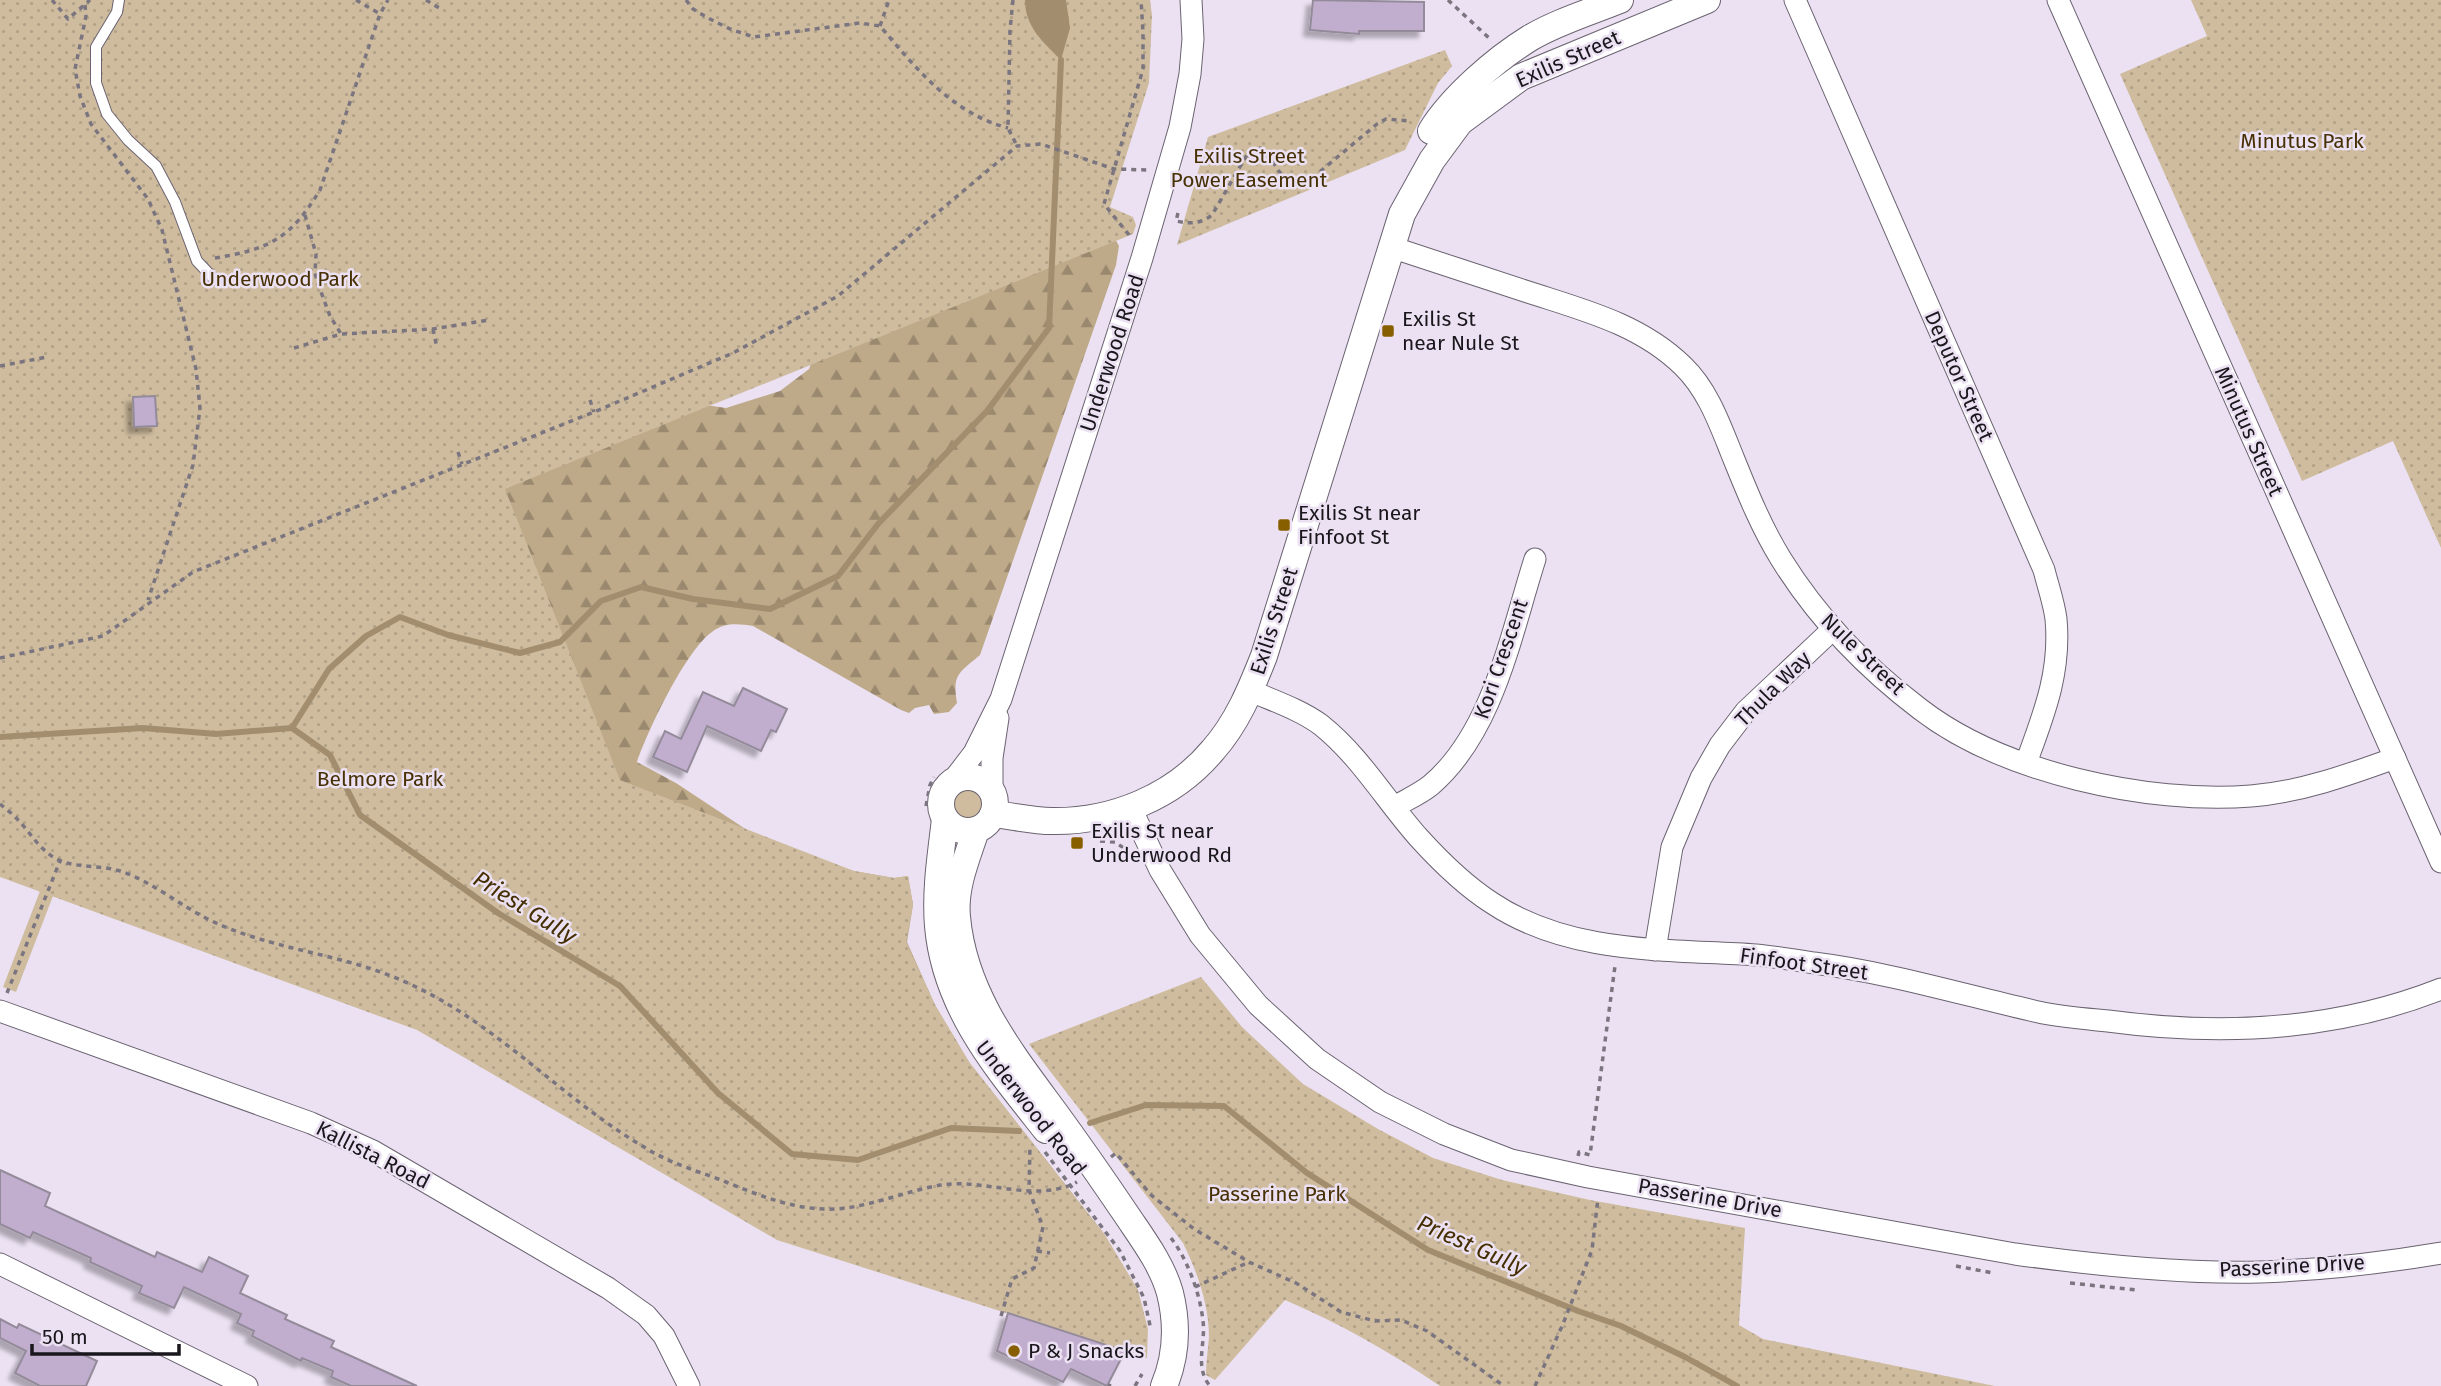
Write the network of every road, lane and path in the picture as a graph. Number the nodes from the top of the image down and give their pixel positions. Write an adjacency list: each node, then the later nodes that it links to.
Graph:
1 (52, 0): 2 (path)
2 (90, 0)
3 (119, 0): 28 (lane)
4 (356, 0): 17 (path)
5 (388, 0): 17 (path)
6 (426, 0): 16 (path)
7 (686, 0): 18 (path)
8 (889, 0): 18 (path)
9 (1013, 0): 21 (path)
10 (1191, 0): 46 (street, Underwood Road)
11 (1448, 0): 19 (path)
12 (1620, 0): 25 (street, Exilis Street)
13 (1707, 0): 25 (street, Exilis Street)
14 (1795, 0): 48 (street, Deputor Street)
15 (2057, 0): 47 (street, Minutus Street)
16 (439, 8)
17 (380, 14): 26 (path)
18 (880, 26): 21 (path)
19 (1498, 35)
20 (1419, 121): 24 (path)
21 (1008, 128): 22 (path)
22 (1017, 146): 23 (path); 38 (path)
23 (1149, 170)
24 (1179, 211)
25 (1402, 214): 27 (street, Exilis Street)
26 (304, 215): 28 (path); 32 (path)
27 (1391, 247): 43 (street, Nule Street); 45 (street, Exilis Street)
28 (197, 261): 29 (lane); 42 (path)
29 (215, 280)
30 (489, 320): 31 (path)
31 (433, 329): 32 (path); 34 (path)
32 (341, 334): 33 (path)
33 (294, 348)
34 (437, 348)
35 (47, 356): 36 (path)
36 (0, 366)
37 (590, 400): 38 (path)
38 (594, 412): 40 (path)
39 (458, 452): 40 (path)
40 (462, 464): 42 (path)
41 (1535, 559): 51 (street, Kori Crescent)
42 (148, 602): 44 (path)
43 (1833, 629): 48 (street, Nule Street); 58 (street, Thula Way)
44 (0, 658)
45 (1251, 691): 51 (street, Finfoot Street); 52 (street, Exilis Street)
46 (1000, 699): 49 (street, Underwood Road); 53 (street, Underwood Road)
47 (2395, 758): 48 (street, Nule Street); 56 (street, Minutus Street)
48 (2026, 763)
49 (954, 779): 53 (street); 54 (street, Underwood Road)
50 (0, 804): 55 (path)
51 (1394, 807): 57 (street, Finfoot Street)
52 (1131, 808): 53 (street, Exilis Street); 68 (street, Passerine Drive)
53 (987, 811): 54 (street); 63 (street, Underwood Road)
54 (945, 819): 63 (street, Underwood Road)
55 (60, 861): 60 (path); 64 (path)
56 (2441, 862)
57 (1618, 947): 58 (street, Finfoot Street); 62 (path)
58 (1655, 950): 59 (street, Finfoot Street)
59 (2441, 989)
60 (0, 1011): 76 (street, Kallista Road)
61 (1032, 1137): 64 (path)
62 (1577, 1160)
63 (1084, 1177): 64 (path); 69 (path); 73 (path); 74 (street, Underwood Road)
64 (1029, 1190): 66 (path)
65 (1598, 1198): 79 (path)
66 (1037, 1251): 67 (path); 72 (path)
67 (1050, 1253)
68 (2441, 1253)
69 (1249, 1262): 71 (path); 78 (path)
70 (0, 1264): 75 (street)
71 (1195, 1287)
72 (1001, 1316)
73 (1151, 1334)
74 (1155, 1377): 77 (path)
75 (247, 1386)
76 (689, 1386)
77 (1135, 1386)
78 (1504, 1386)
79 (1535, 1386)

